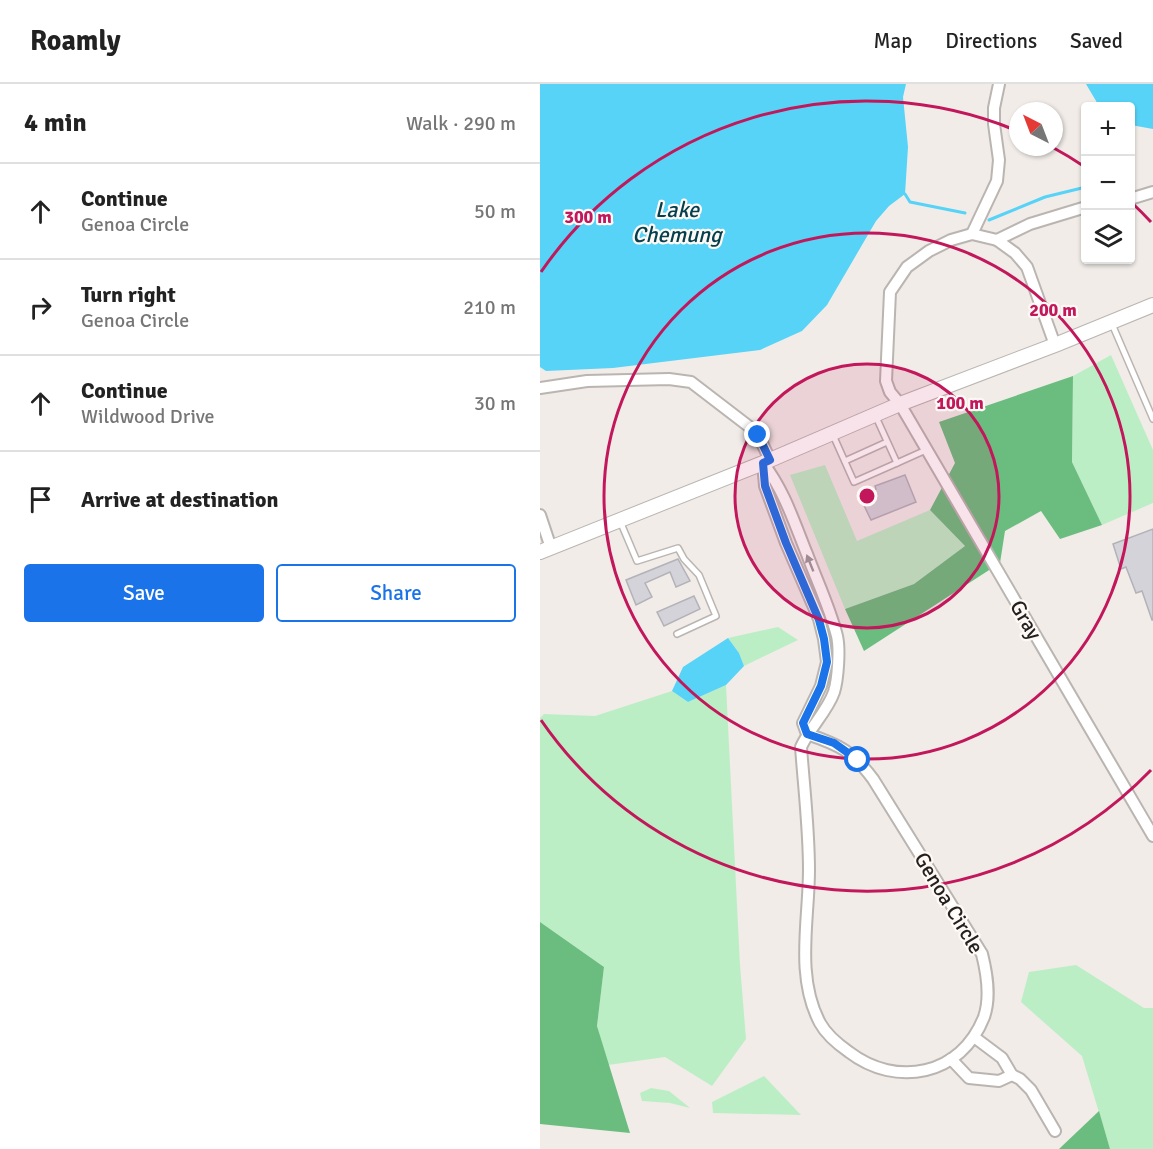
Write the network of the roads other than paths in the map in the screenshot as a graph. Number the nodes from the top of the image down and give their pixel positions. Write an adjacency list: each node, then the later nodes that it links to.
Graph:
1 (999, 84): 5 (street)
2 (1153, 192): 3 (street)
3 (1135, 198)
4 (1081, 209): 6 (street)
5 (972, 234): 6 (street); 11 (street, Gray)
6 (997, 240): 9 (street)
7 (1153, 305): 8 (main road)
8 (1111, 322): 9 (main road); 13 (lane)
9 (1055, 345): 11 (main road)
10 (540, 388): 17 (street)
11 (900, 404): 12 (main road); 16 (street, Gray)
12 (875, 415): 14 (main road); 15 (lane)
13 (1153, 419)
14 (832, 433): 17 (main road); 18 (lane)
15 (887, 442): 18 (lane); 19 (lane)
16 (926, 450): 19 (lane); 30 (street, Gray)
17 (767, 461): 20 (street, Genoa Circle); 21 (street, Genoa Circle); 23 (main road)
18 (844, 461): 19 (lane)
19 (897, 463)
20 (789, 509): 21 (street); 25 (street, Genoa Circle, one-way to 20)
21 (776, 514): 26 (street, Genoa Circle)
22 (540, 515): 24 (street)
23 (619, 520): 24 (main road); 27 (lane)
24 (545, 550)
25 (822, 593): 26 (street); 28 (street, Genoa Circle)
26 (809, 598): 28 (street, Genoa Circle)
27 (677, 634)
28 (832, 663): 29 (street, Genoa Circle)
29 (807, 734): 31 (street, Genoa Circle); 32 (street, Genoa Circle)
30 (1153, 836)
31 (974, 1037): 32 (street, Genoa Circle); 33 (street)
32 (951, 1059): 33 (street)
33 (1012, 1075): 34 (street)
34 (1055, 1131)

